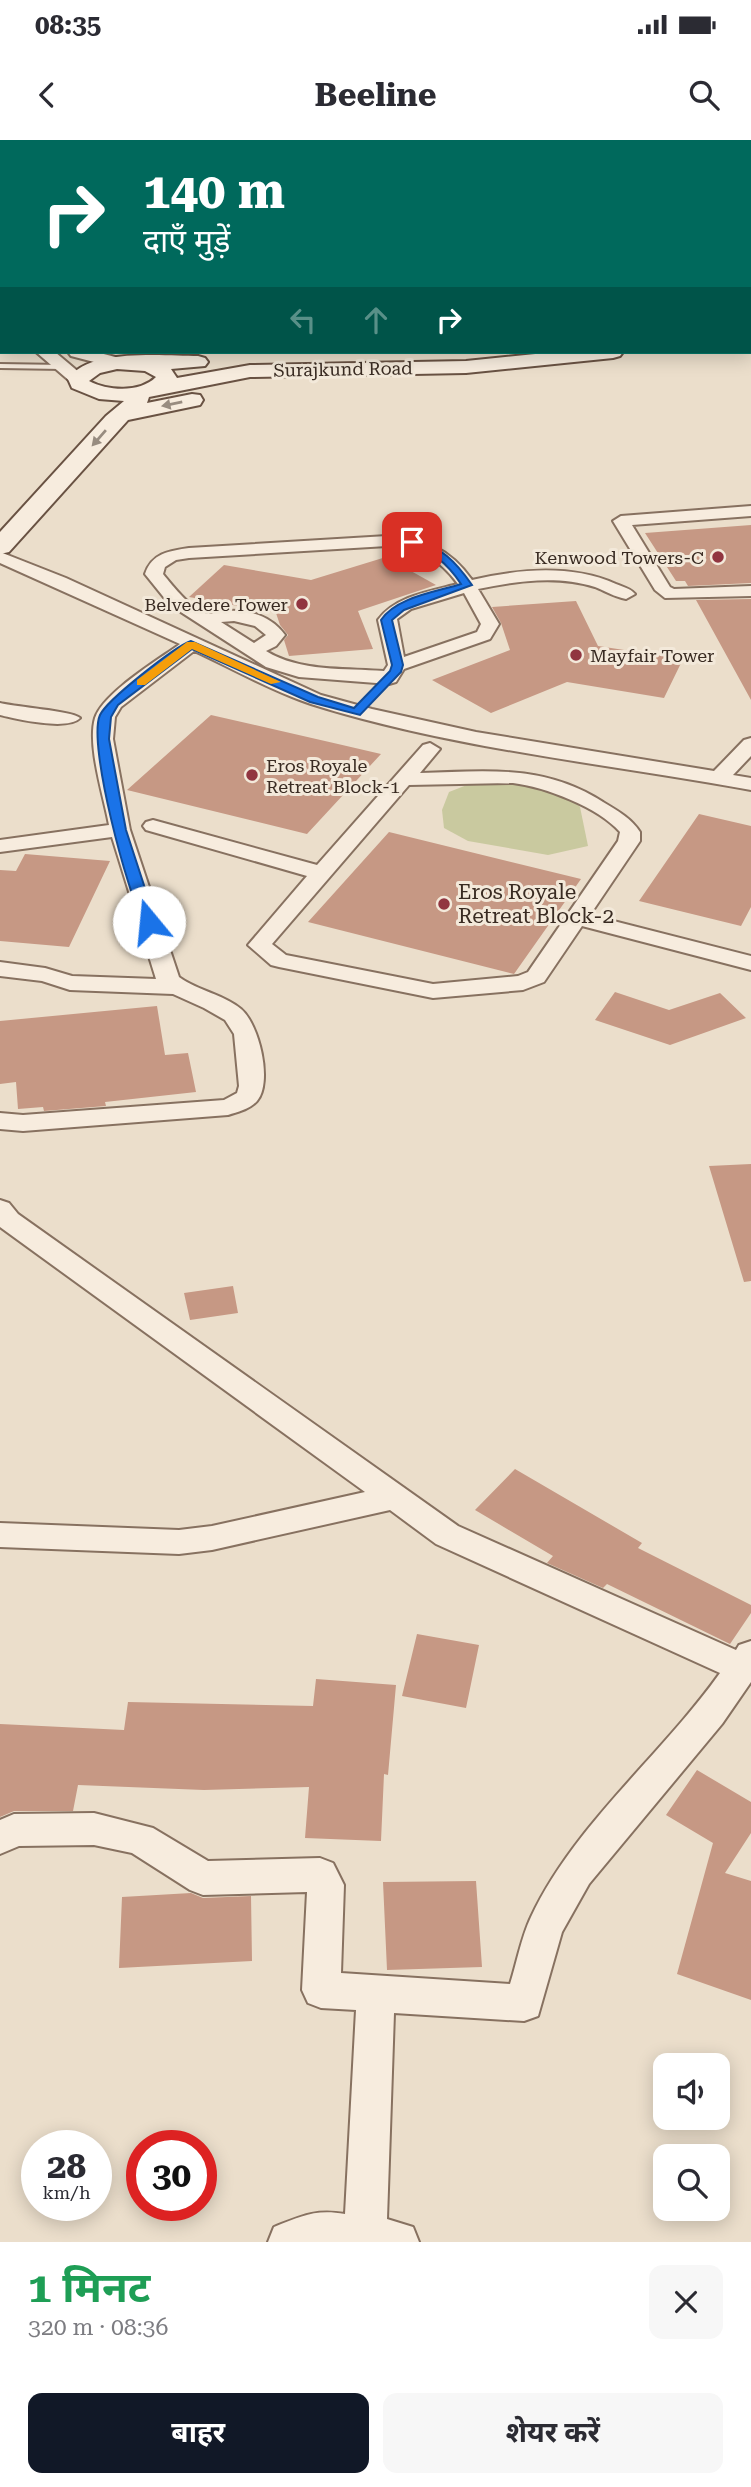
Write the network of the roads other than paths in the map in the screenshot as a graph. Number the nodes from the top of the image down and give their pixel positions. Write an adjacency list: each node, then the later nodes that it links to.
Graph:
1 (47, 354): 8 (street)
2 (86, 354): 5 (street)
3 (532, 354): 5 (main road, Surajkund Road)
4 (593, 354): 7 (main road, Surajkund Road)
5 (125, 363): 8 (main road, Surajkund Road); 9 (main road)
6 (0, 366): 8 (lane)
7 (334, 369): 9 (main road, Surajkund Road); 10 (main road, one-way to 10)
8 (75, 378): 9 (main road, Surajkund Road); 12 (main road)
9 (153, 389): 10 (main road)
10 (121, 415): 13 (main road, one-way to 13)
11 (751, 511): 16 (street)
12 (0, 514)
13 (0, 547)
14 (0, 557): 19 (street)
15 (467, 585): 17 (street); 18 (street); 21 (street); 21 (street)
16 (751, 592)
17 (626, 594)
18 (204, 620): 20 (street); 20 (street)
19 (191, 645): 22 (street); 33 (street)
20 (253, 650): 21 (street)
21 (394, 671): 22 (street)
22 (367, 701): 27 (street)
23 (0, 709): 24 (street)
24 (70, 718)
25 (751, 744): 28 (street)
26 (430, 749): 29 (street)
27 (556, 751): 28 (street); 30 (street)
28 (719, 778): 31 (street)
29 (405, 779): 30 (street); 35 (street)
30 (537, 780): 36 (street)
31 (751, 784)
32 (153, 826): 35 (street)
33 (120, 830): 34 (street); 39 (street)
34 (0, 846)
35 (320, 873): 36 (street)
36 (576, 918): 37 (street)
37 (751, 963)
38 (0, 969): 39 (street)
39 (176, 987): 40 (street)
40 (0, 1121)
41 (0, 1209): 42 (street)
42 (395, 1497): 43 (street); 44 (street)
43 (0, 1535)
44 (746, 1662): 46 (street)
45 (0, 1838): 46 (street)
46 (376, 1994): 47 (street)
47 (382, 2240): 48 (street)
48 (289, 2242)

